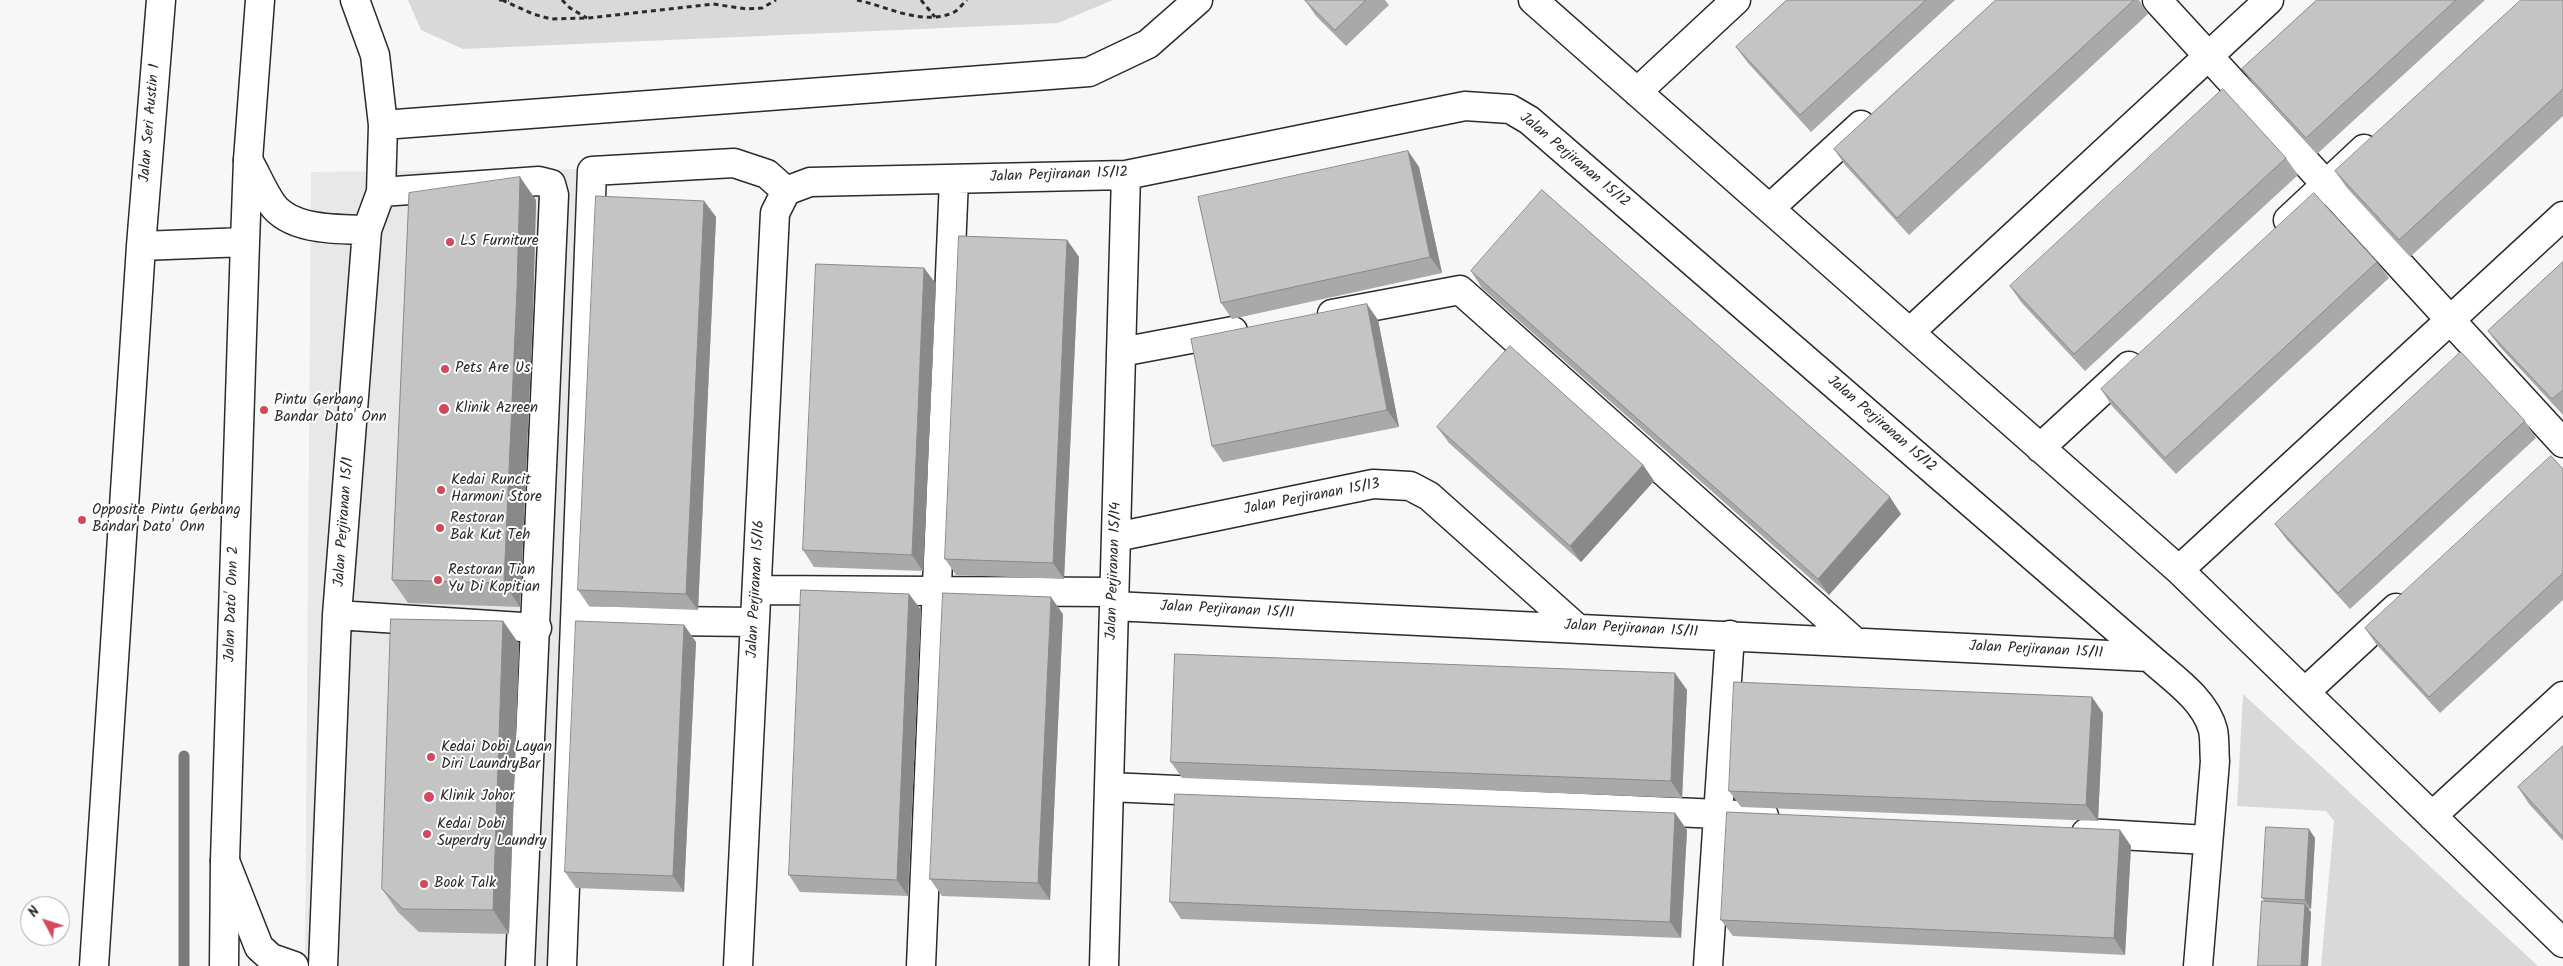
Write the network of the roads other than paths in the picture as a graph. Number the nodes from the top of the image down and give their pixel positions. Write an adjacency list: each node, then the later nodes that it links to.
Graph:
1 (161, 0): 25 (street, Jalan Seri Austin 1)
2 (260, 0): 14 (street)
3 (355, 0): 12 (street, Jalan Perjiranan 15/1)
4 (1198, 0): 12 (street)
5 (1533, 0): 10 (street)
6 (1736, 0): 10 (street)
7 (2156, 0): 9 (street)
8 (2269, 0): 9 (street)
9 (2208, 56): 17 (street); 29 (street)
10 (1637, 92): 20 (street)
11 (1880, 108): 20 (street)
12 (383, 126): 18 (street, Jalan Perjiranan 15/1)
13 (2383, 132): 17 (street)
14 (248, 160): 22 (street); 24 (street)
15 (1126, 175): 16 (street, Jalan Perjiranan 15/12); 31 (street, Jalan Perjiranan 15/14); 47 (street, Jalan Perjiranan 15/12)
16 (954, 179): 19 (street, Jalan Perjiranan 15/12); 37 (street)
17 (2326, 185): 23 (street); 27 (street)
18 (381, 192): 22 (street, Jalan Perjiranan 15/1); 43 (street)
19 (790, 195): 36 (street, Jalan Perjiranan 15/16); 41 (street)
20 (1770, 208): 29 (street)
21 (2563, 216): 27 (street)
22 (367, 230): 40 (street, Jalan Perjiranan 15/1)
23 (2267, 239)
24 (245, 242): 25 (street); 56 (street, Jalan Dato' Onn 2)
25 (141, 246): 58 (street)
26 (1305, 318): 46 (street)
27 (2450, 320): 32 (street); 35 (street)
28 (1257, 327): 31 (street)
29 (1910, 332): 33 (street)
30 (2150, 347): 33 (street)
31 (1121, 352): 34 (street, Jalan Perjiranan 15/14)
32 (2563, 443)
33 (2040, 448): 35 (street)
34 (1116, 537): 39 (street, Jalan Perjiranan 15/14); 44 (street, Jalan Perjiranan 15/13)
35 (2179, 570): 48 (street)
36 (757, 590): 37 (street, Jalan Perjiranan 15/11); 42 (street, Jalan Perjiranan 15/16)
37 (937, 591): 39 (street, Jalan Perjiranan 15/11); 65 (street)
38 (2413, 593): 48 (street)
39 (1114, 599): 44 (street, Jalan Perjiranan 15/11); 50 (street, Jalan Perjiranan 15/14)
40 (337, 615): 43 (street); 61 (street, Jalan Perjiranan 15/1)
41 (575, 620): 42 (street); 63 (street)
42 (755, 622): 64 (street, Jalan Perjiranan 15/16)
43 (537, 628): 62 (street)
44 (1578, 628): 45 (street, Jalan Perjiranan 15/11)
45 (1730, 635): 46 (street, Jalan Perjiranan 15/11); 51 (street)
46 (1855, 642): 47 (street, Jalan Perjiranan 15/11)
47 (2149, 657): 55 (street, Jalan Perjiranan 15/12)
48 (2305, 692): 52 (street)
49 (2563, 696): 52 (street)
50 (1109, 788): 51 (street); 66 (street, Jalan Perjiranan 15/14)
51 (1717, 813): 53 (street); 67 (street)
52 (2432, 816): 57 (street)
53 (1786, 817)
54 (2060, 832): 55 (street)
55 (2207, 840): 68 (street, Jalan Perjiranan 15/12)
56 (225, 860): 59 (street, Jalan Dato' Onn 2); 60 (street)
57 (2562, 941)
58 (94, 966)
59 (224, 966)
60 (294, 966)
61 (323, 966)
62 (520, 966)
63 (562, 966)
64 (738, 966)
65 (921, 966)
66 (1104, 966)
67 (1708, 966)
68 (2198, 966)

